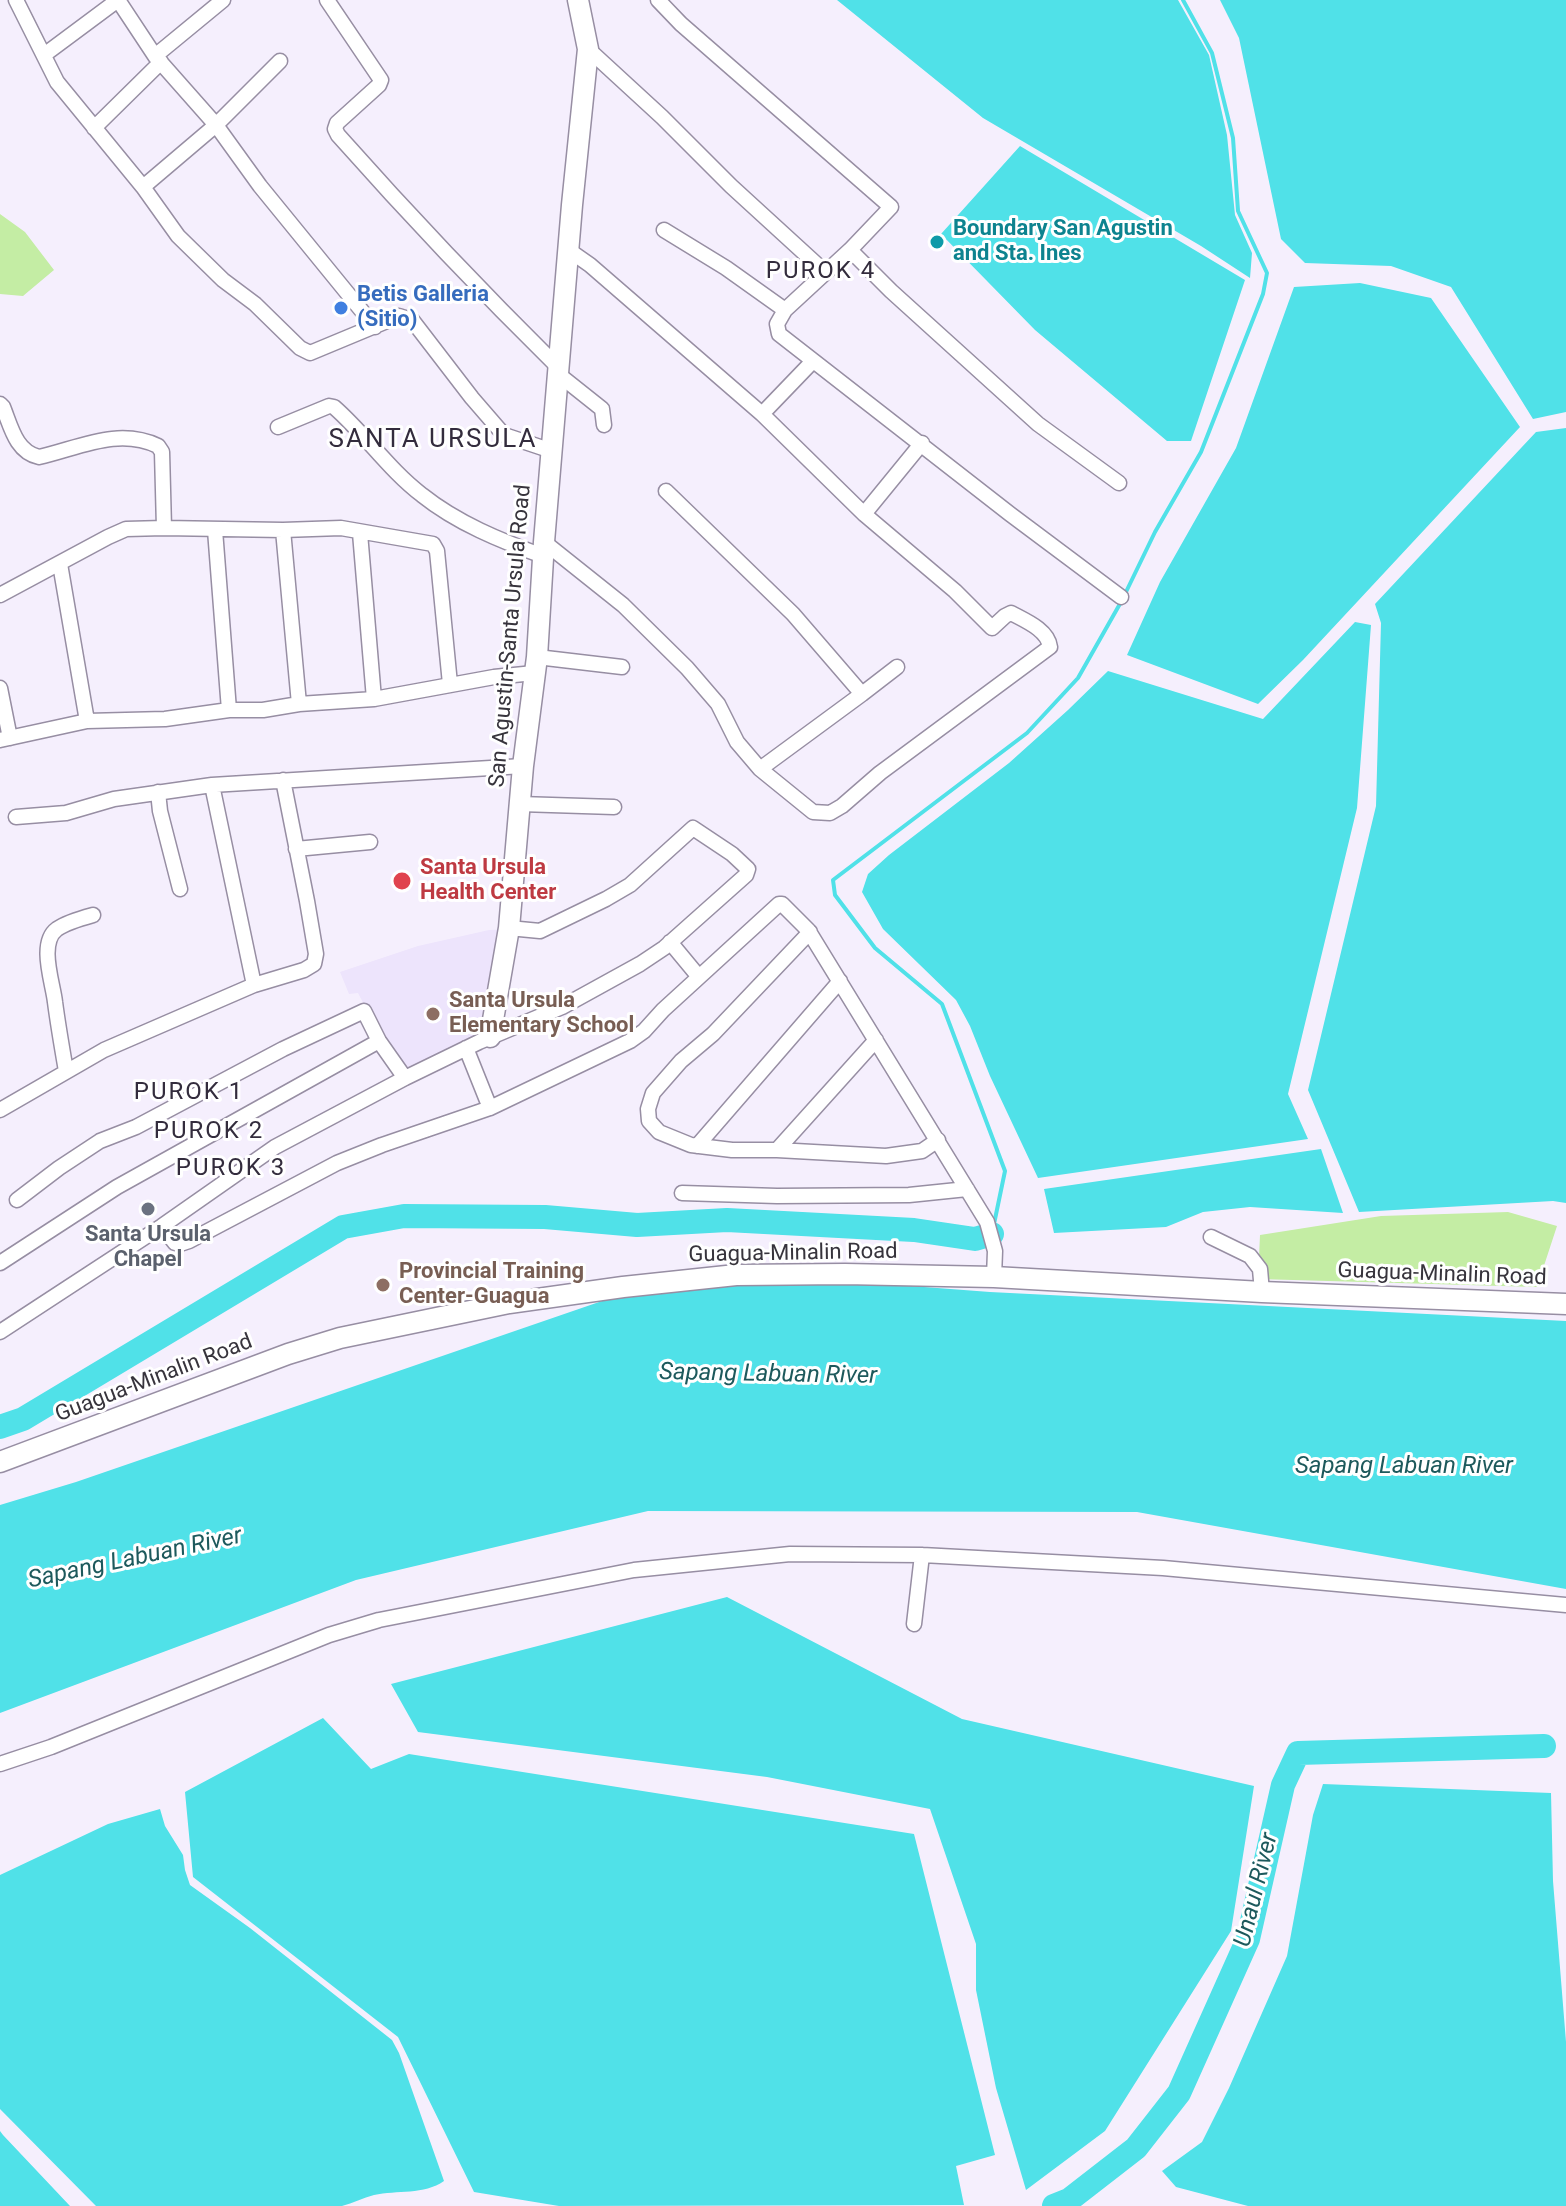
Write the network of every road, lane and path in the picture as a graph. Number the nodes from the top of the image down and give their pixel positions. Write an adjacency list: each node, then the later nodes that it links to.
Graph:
1 (16, 0): 8 (street)
2 (118, 0): 8 (street); 9 (street)
3 (223, 0): 9 (street)
4 (327, 0): 21 (street)
5 (578, 0): 7 (main road, San Agustin-Santa Ursula Road)
6 (658, 0): 15 (street)
7 (588, 49): 16 (main road, San Agustin-Santa Ursula Road); 17 (street)
8 (44, 55): 12 (street)
9 (158, 59): 11 (street); 12 (street)
10 (280, 61): 11 (street)
11 (216, 125): 13 (street); 19 (street)
12 (94, 128): 13 (street)
13 (143, 187): 19 (street)
14 (664, 230): 18 (street)
15 (850, 250): 17 (street); 28 (street)
16 (570, 251): 21 (main road, San Agustin-Santa Ursula Road); 23 (street)
17 (825, 272): 18 (street)
18 (785, 310): 20 (street)
19 (375, 327): 27 (street)
20 (813, 361): 23 (street); 26 (street)
21 (558, 371): 24 (street); 27 (main road, San Agustin-Santa Ursula Road)
22 (0, 404): 31 (street)
23 (762, 414): 30 (street)
24 (604, 425)
25 (278, 427): 35 (street)
26 (922, 443): 30 (street); 38 (street)
27 (552, 451): 35 (main road, San Agustin-Santa Ursula Road)
28 (1119, 483)
29 (666, 491): 44 (street)
30 (864, 514): 51 (street)
31 (164, 528): 32 (street); 36 (street)
32 (215, 530): 33 (street); 47 (street)
33 (283, 530): 34 (street); 46 (street)
34 (360, 533): 42 (street); 45 (street)
35 (544, 549): 39 (main road, San Agustin-Santa Ursula Road); 51 (street)
36 (60, 564): 37 (street); 48 (street)
37 (0, 595)
38 (1121, 597)
39 (536, 665): 40 (street); 42 (street); 50 (main road, San Agustin-Santa Ursula Road)
40 (622, 667)
41 (897, 667): 44 (street)
42 (450, 684): 45 (street)
43 (0, 688): 49 (street)
44 (862, 694): 51 (street)
45 (374, 699): 46 (street)
46 (299, 704): 47 (street)
47 (229, 710): 48 (street)
48 (87, 721): 49 (street)
49 (5, 739)
50 (523, 766): 52 (street); 55 (main road, San Agustin-Santa Ursula Road)
51 (760, 769)
52 (283, 780): 53 (street); 59 (street)
53 (212, 785): 54 (street); 67 (street)
54 (158, 792): 57 (street); 60 (street)
55 (520, 804): 56 (street); 62 (main road, San Agustin-Santa Ursula Road)
56 (614, 807)
57 (16, 817)
58 (370, 842): 59 (street)
59 (296, 849): 67 (street)
60 (180, 889)
61 (93, 915): 72 (street)
62 (509, 928): 64 (street); 68 (main road, San Agustin-Santa Ursula Road)
63 (810, 932): 65 (street); 66 (street); 77 (street)
64 (670, 942): 65 (street); 68 (street)
65 (699, 977): 74 (street)
66 (840, 981): 69 (street); 77 (street)
67 (254, 985): 72 (street)
68 (490, 1037): 71 (street)
69 (876, 1040): 76 (street); 78 (street)
70 (379, 1041): 73 (street); 81 (street); 84 (street)
71 (466, 1048): 73 (street); 74 (street)
72 (66, 1071): 75 (street)
73 (405, 1078): 82 (street)
74 (490, 1108): 82 (street)
75 (0, 1110)
76 (938, 1140): 78 (street); 79 (street)
77 (697, 1146): 78 (street)
78 (777, 1150)
79 (967, 1189): 80 (street); 85 (street)
80 (682, 1193)
81 (17, 1200)
82 (162, 1226): 88 (street)
83 (1211, 1237): 86 (street)
84 (0, 1263)
85 (994, 1277): 86 (main road, Guagua-Minalin Road); 89 (main road, Guagua-Minalin Road)
86 (1262, 1292): 87 (main road, Guagua-Minalin Road)
87 (1566, 1304)
88 (0, 1332)
89 (0, 1462)
90 (922, 1555): 91 (street); 92 (street); 93 (street)
91 (1566, 1605)
92 (914, 1624)
93 (0, 1764)

